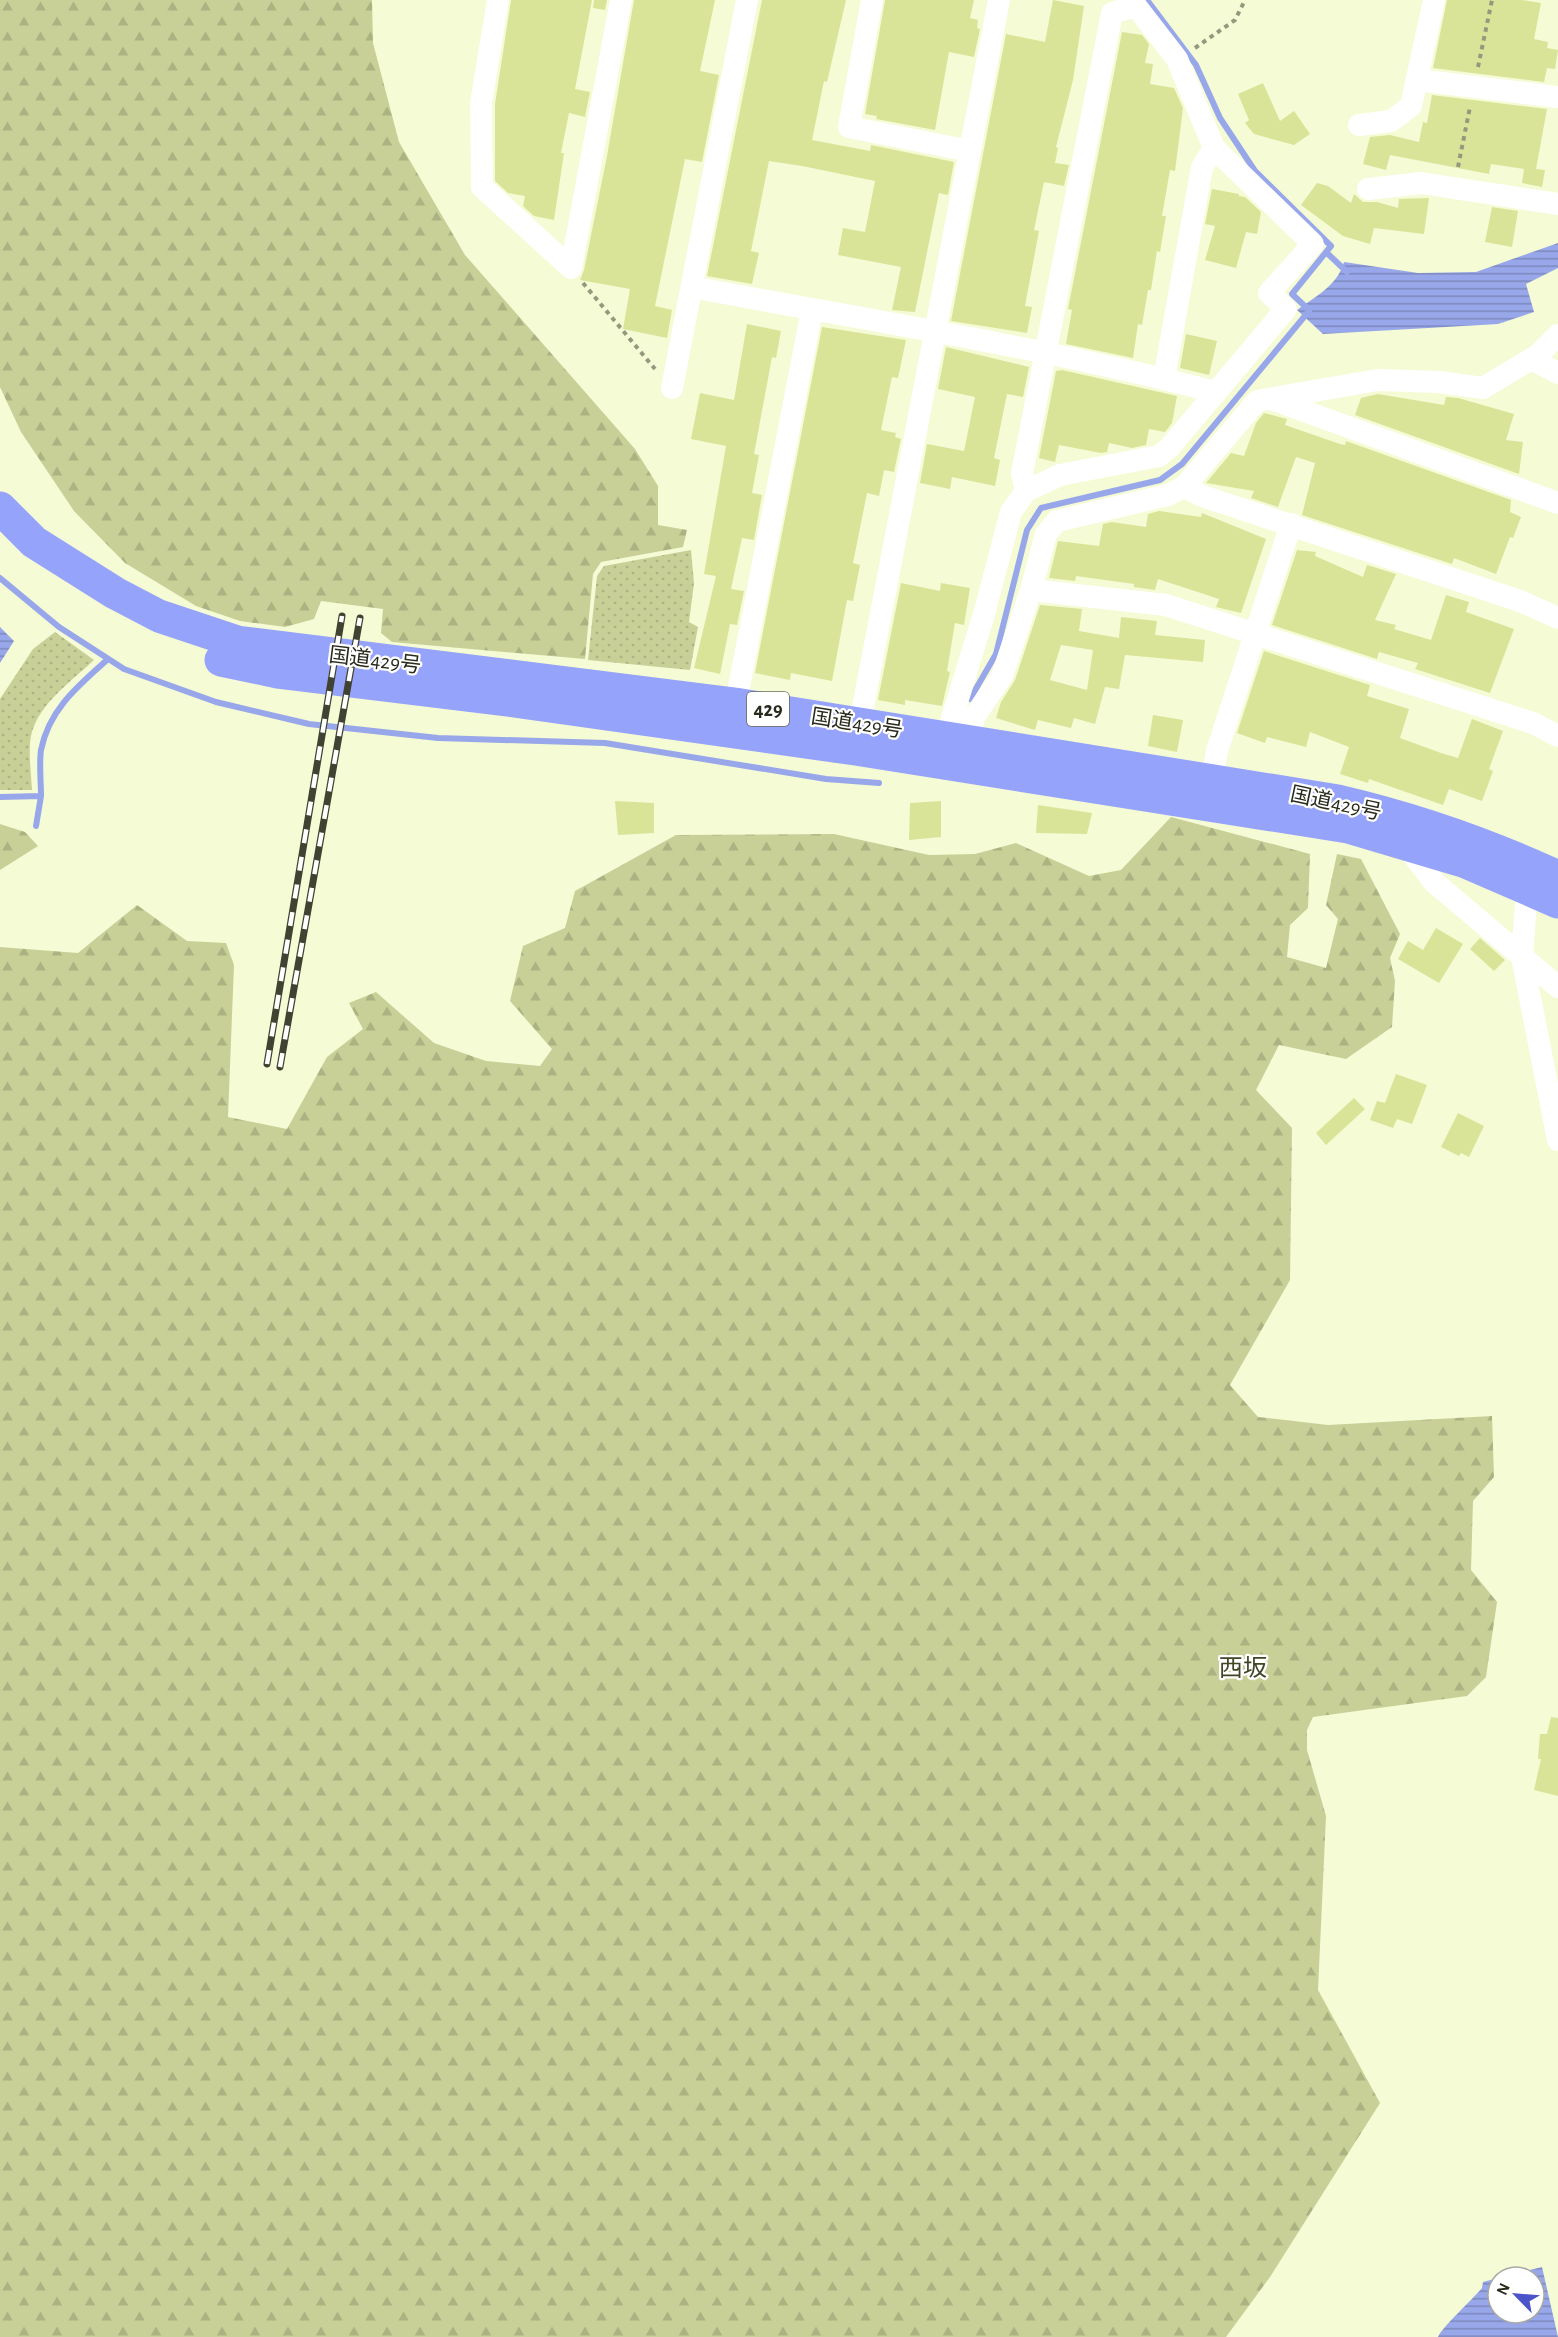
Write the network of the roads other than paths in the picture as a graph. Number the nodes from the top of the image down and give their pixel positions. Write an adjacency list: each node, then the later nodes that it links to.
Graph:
1 (498, 0): 2 (street)
2 (621, 0)
3 (747, 0): 14 (street)
4 (872, 0): 11 (street)
5 (999, 0): 11 (street)
6 (1434, 0): 7 (street)
7 (1417, 80): 8 (street); 9 (street)
8 (1558, 97)
9 (1359, 125)
10 (1214, 148): 18 (street); 21 (street); 23 (street)
11 (970, 151): 16 (street)
12 (1368, 189): 13 (street)
13 (1558, 204)
14 (692, 287): 15 (street); 22 (street)
15 (812, 310): 16 (street); 34 (street)
16 (933, 333): 18 (street); 35 (street)
17 (1558, 335): 19 (street)
18 (1045, 355): 21 (street); 26 (street)
19 (1531, 359): 20 (street); 24 (street)
20 (1558, 373)
21 (1164, 379): 23 (street)
22 (672, 388)
23 (1215, 392): 26 (street)
24 (1270, 399): 25 (street); 27 (street)
25 (1184, 487): 29 (street); 31 (street)
26 (1026, 491): 37 (street)
27 (1558, 504)
28 (0, 508): 34 (highway, 国道429号 / 429)
29 (1291, 524): 32 (street); 33 (street)
30 (0, 538): 34 (highway, 国道429号 / 429)
31 (1031, 590): 33 (street); 37 (street)
32 (1558, 618)
33 (1257, 633): 36 (street); 38 (street)
34 (733, 718): 35 (highway, 国道429号 / 429)
35 (857, 736): 37 (highway, 国道429号 / 429)
36 (1558, 736)
37 (954, 751): 38 (highway, 国道429号 / 429)
38 (1209, 791): 39 (highway, 国道429号 / 429); 40 (highway, 国道429号 / 429)
39 (1403, 842): 40 (highway, 国道429号 / 429); 41 (street)
40 (1547, 885): 41 (street)
41 (1522, 957): 42 (street); 43 (street)
42 (1558, 987)
43 (1558, 1140)

